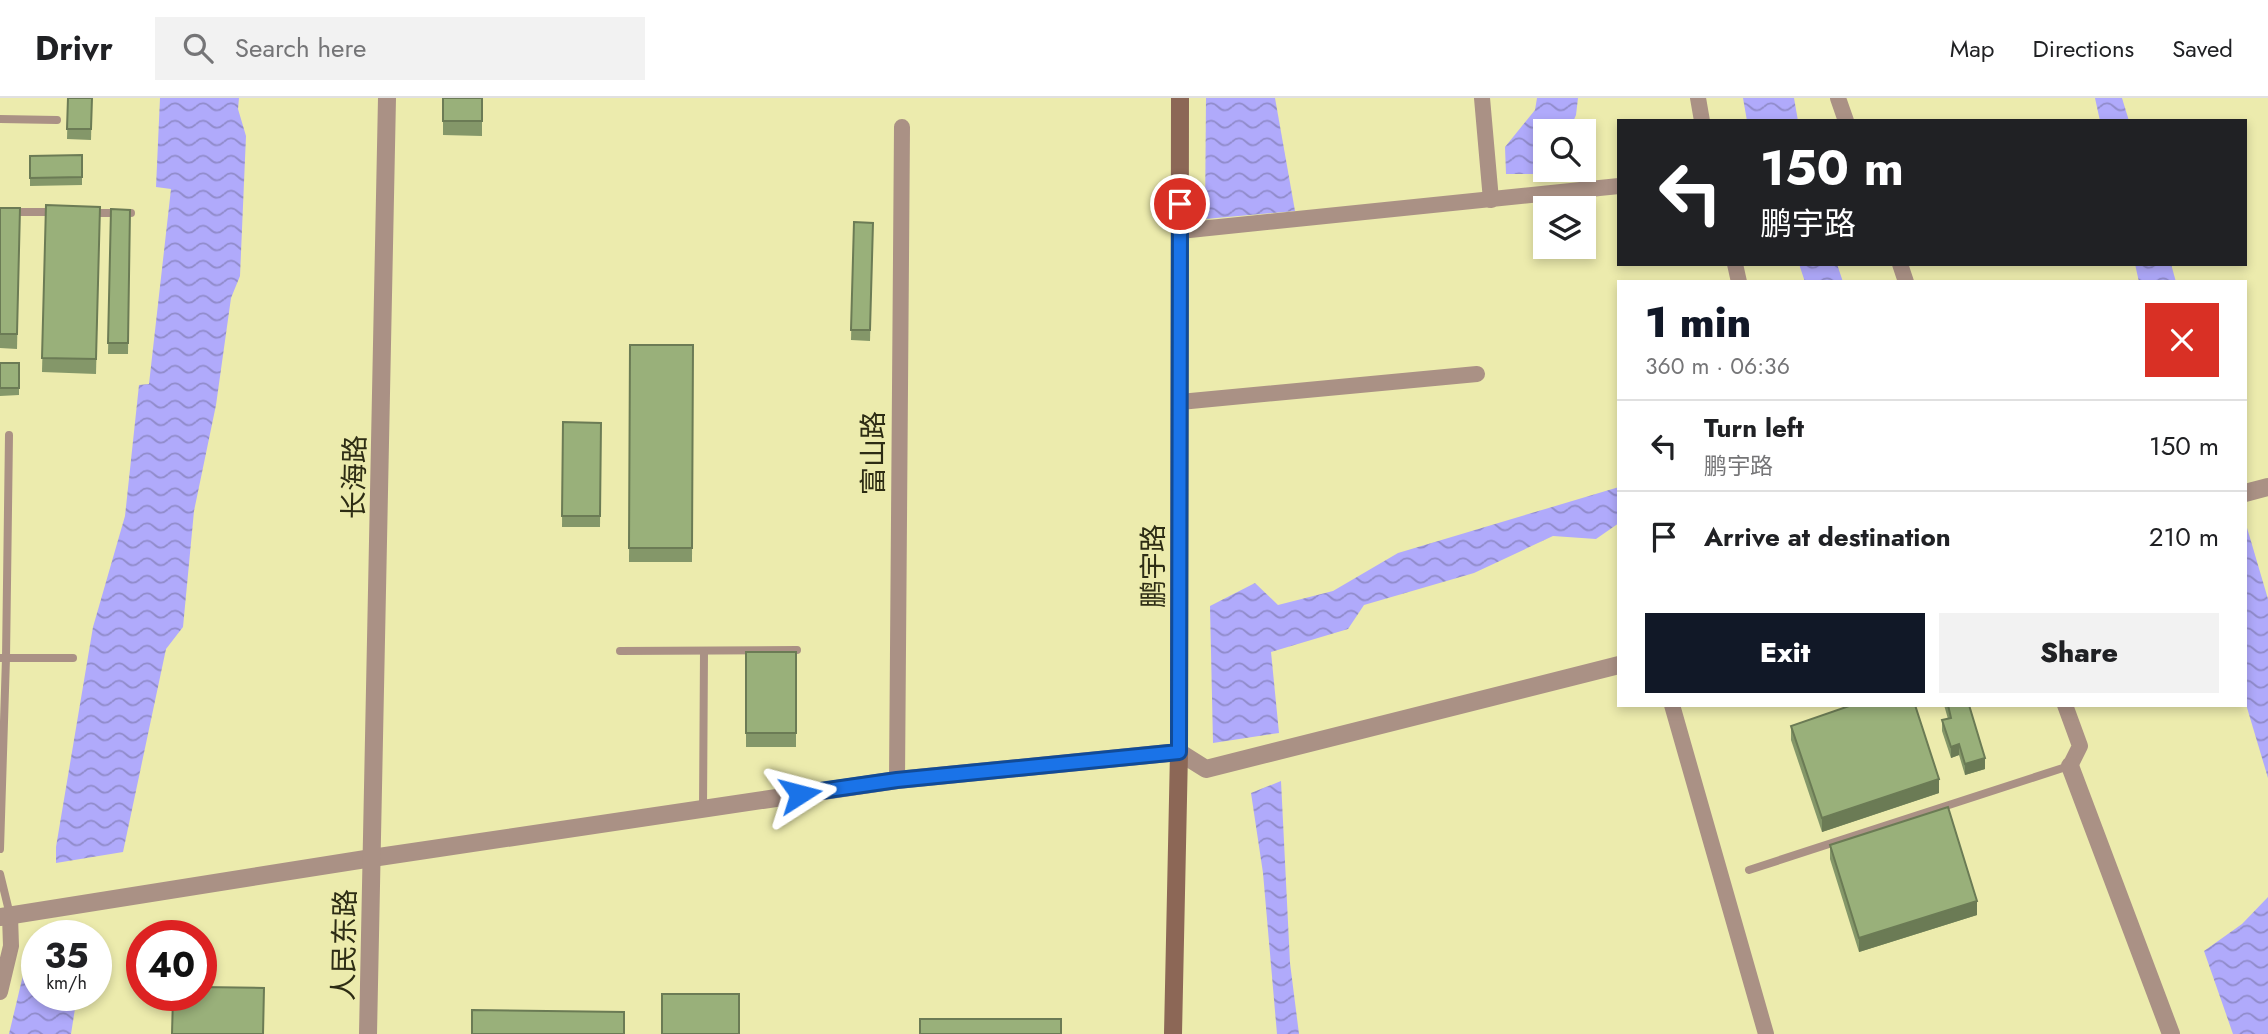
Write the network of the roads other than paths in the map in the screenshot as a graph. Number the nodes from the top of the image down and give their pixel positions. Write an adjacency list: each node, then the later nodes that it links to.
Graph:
1 (387, 98): 36 (street, 长海路)
2 (1180, 98): 17 (main road, 鹏宇路)
3 (1482, 98): 12 (street)
4 (1698, 98): 7 (street)
5 (1838, 98): 8 (street)
6 (0, 118): 9 (lane)
7 (1702, 119)
8 (1845, 119)
9 (57, 120)
10 (902, 127): 33 (street, 富山路)
11 (1617, 186): 12 (street)
12 (1491, 200): 17 (street)
13 (0, 212): 14 (lane)
14 (66, 213)
15 (79, 213): 16 (lane)
16 (131, 213)
17 (1180, 231): 19 (main road, 鹏宇路)
18 (1477, 374): 19 (street)
19 (1180, 402): 31 (main road, 鹏宇路)
20 (9, 435): 26 (lane)
21 (2268, 487): 22 (street)
22 (2247, 492)
23 (797, 650): 25 (lane)
24 (620, 651): 25 (lane)
25 (704, 651): 34 (lane)
26 (3, 658): 27 (lane); 35 (lane)
27 (73, 659)
28 (1617, 666): 31 (street)
29 (1673, 707): 43 (street)
30 (2066, 707): 32 (street)
31 (1179, 752): 33 (street); 42 (main road, 鹏宇路)
32 (2070, 766): 37 (lane); 44 (street)
33 (897, 780): 34 (street)
34 (703, 808): 36 (street)
35 (0, 849)
36 (372, 858): 39 (street); 41 (street, 人民东路)
37 (1749, 870)
38 (0, 874): 39 (lane)
39 (5, 917): 40 (street)
40 (0, 992)
41 (368, 1034)
42 (1173, 1034)
43 (1766, 1034)
44 (2171, 1034)

